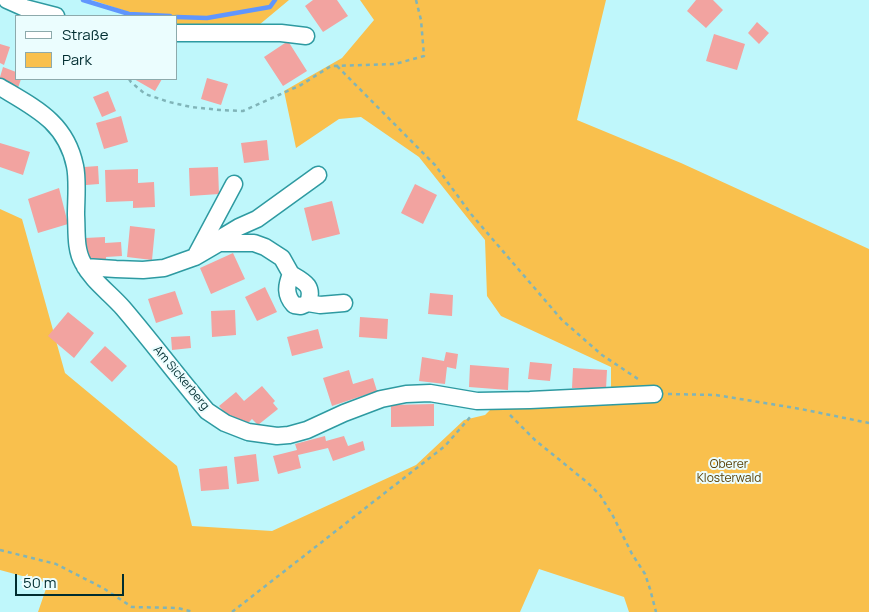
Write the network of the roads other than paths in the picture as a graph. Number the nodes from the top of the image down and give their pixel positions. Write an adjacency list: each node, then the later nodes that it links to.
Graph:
1 (7, 0): 2 (street)
2 (52, 15)
3 (178, 33): 4 (street)
4 (306, 36)
5 (0, 87): 10 (street, Am Sickerberg)
6 (318, 175): 8 (street)
7 (234, 184): 9 (street)
8 (219, 243): 9 (street); 11 (street)
9 (195, 257): 10 (street)
10 (85, 267): 12 (street, Am Sickerberg)
11 (344, 303)
12 (648, 388)

